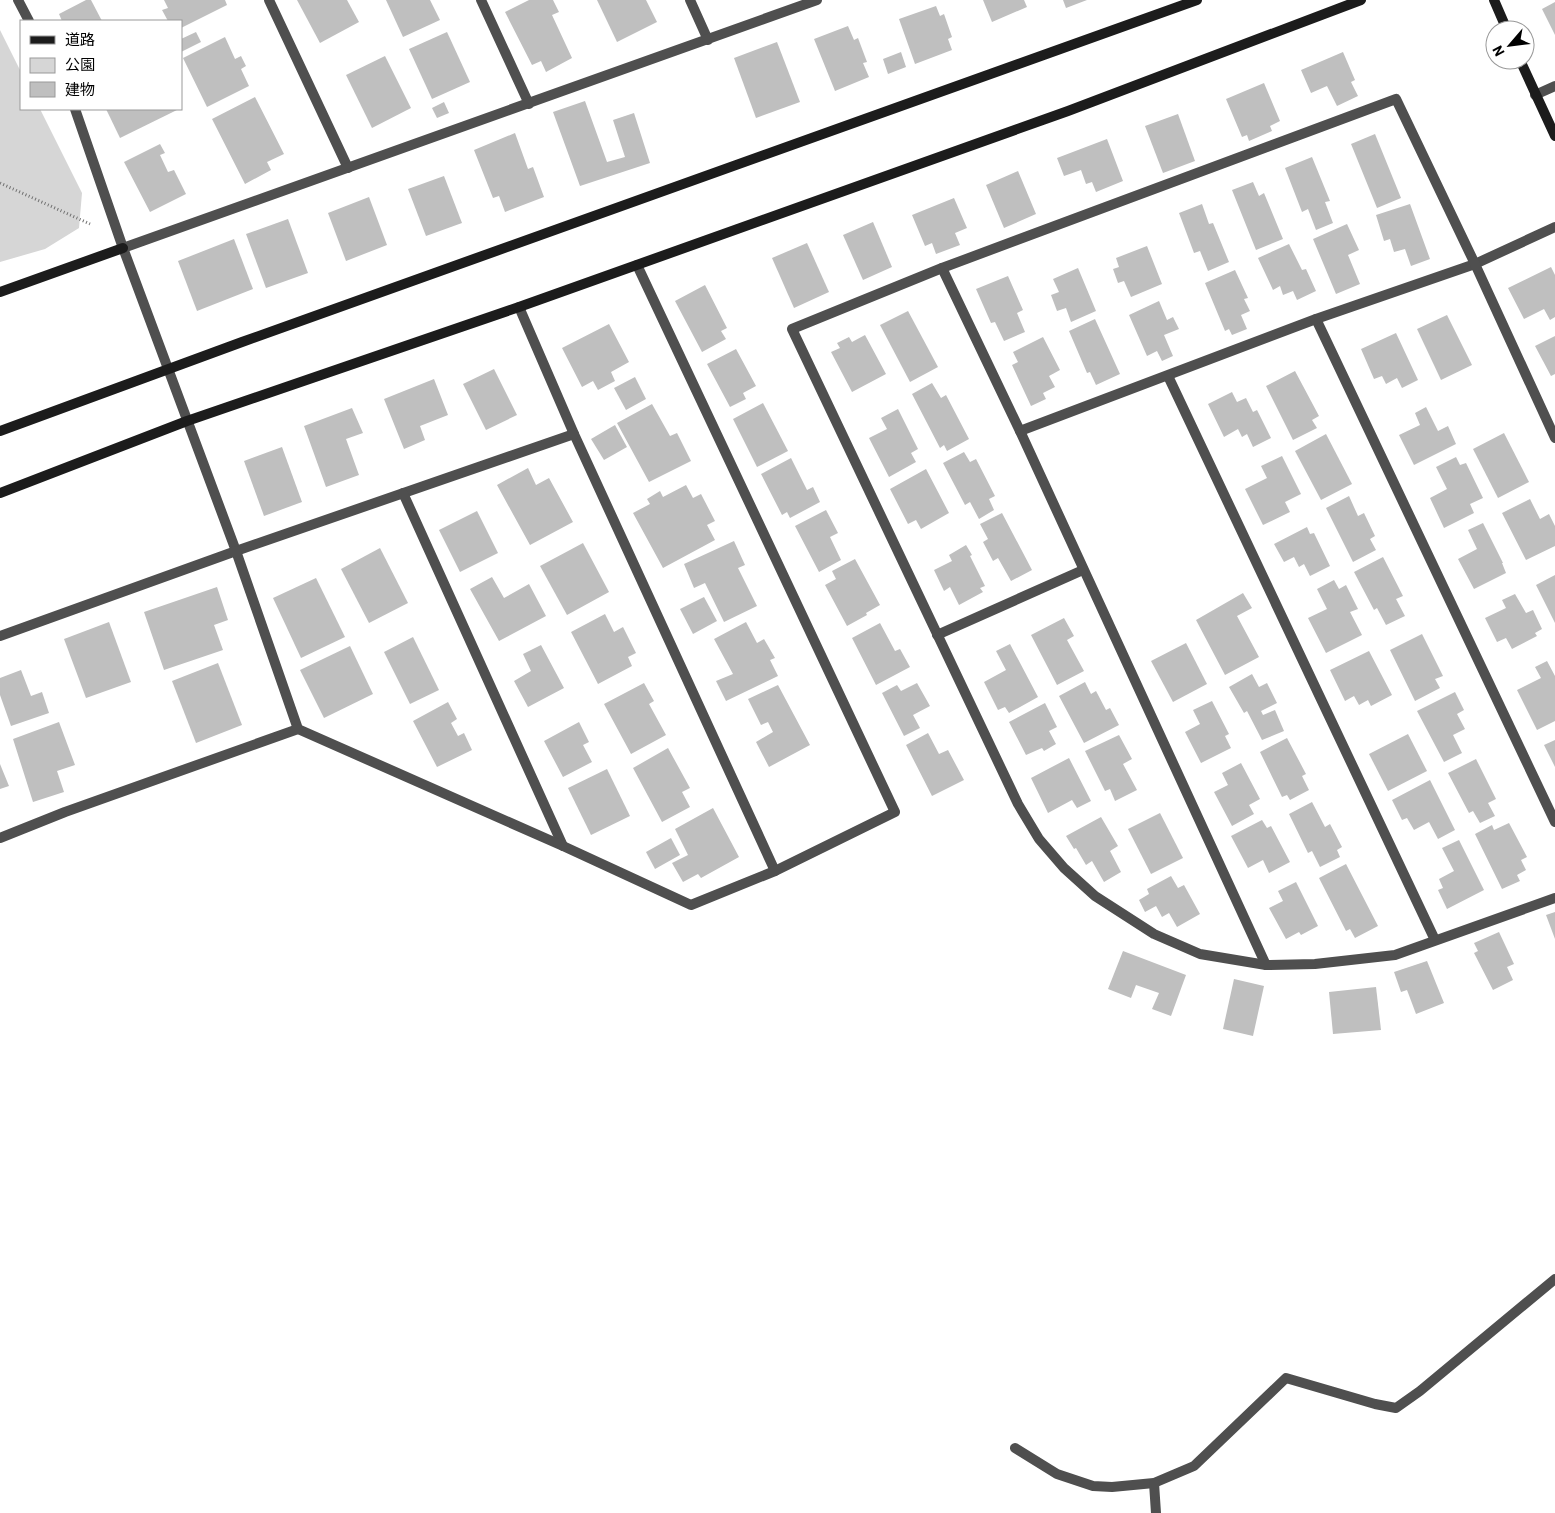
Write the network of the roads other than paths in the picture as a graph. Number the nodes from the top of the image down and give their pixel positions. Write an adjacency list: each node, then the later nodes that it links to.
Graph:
1 (18, 0): 9 (street)
2 (269, 0): 18 (street)
3 (481, 0): 15 (street)
4 (690, 0): 11 (street)
5 (817, 0): 11 (street)
6 (1197, 0): 27 (street)
7 (1360, 0): 22 (street)
8 (1494, 0): 10 (street)
9 (28, 20)
10 (1503, 20)
11 (708, 40): 15 (street)
12 (1524, 70): 14 (street)
13 (1555, 86): 14 (street)
14 (1535, 95): 17 (street)
15 (529, 104): 18 (street)
16 (75, 110): 20 (street)
17 (1555, 136)
18 (348, 168): 20 (street)
19 (1555, 227): 21 (street)
20 (123, 248): 24 (street); 27 (street)
21 (1475, 264): 23 (street); 26 (street); 33 (street)
22 (637, 265): 25 (street); 44 (street)
23 (942, 268): 31 (street); 38 (street)
24 (0, 292)
25 (519, 307): 29 (street); 32 (street)
26 (1316, 319): 28 (street); 41 (street)
27 (168, 371): 29 (street); 30 (street)
28 (1168, 376): 31 (street); 46 (street)
29 (187, 422): 34 (street); 36 (street)
30 (0, 431)
31 (1020, 431): 37 (street)
32 (574, 434): 35 (street); 44 (street)
33 (1555, 438)
34 (0, 493)
35 (403, 493): 36 (street); 43 (street)
36 (236, 551): 39 (street); 40 (street)
37 (1083, 570): 38 (street); 47 (street)
38 (937, 635): 47 (street)
39 (0, 636)
40 (298, 729): 42 (street); 43 (street)
41 (1555, 822)
42 (0, 838)
43 (563, 846): 44 (street)
44 (775, 871)
45 (1555, 898): 46 (street)
46 (1435, 940): 47 (street)
47 (1266, 965)
48 (1555, 1279): 50 (street)
49 (1015, 1448): 50 (street)
50 (1154, 1483): 51 (street)
51 (1156, 1513)

